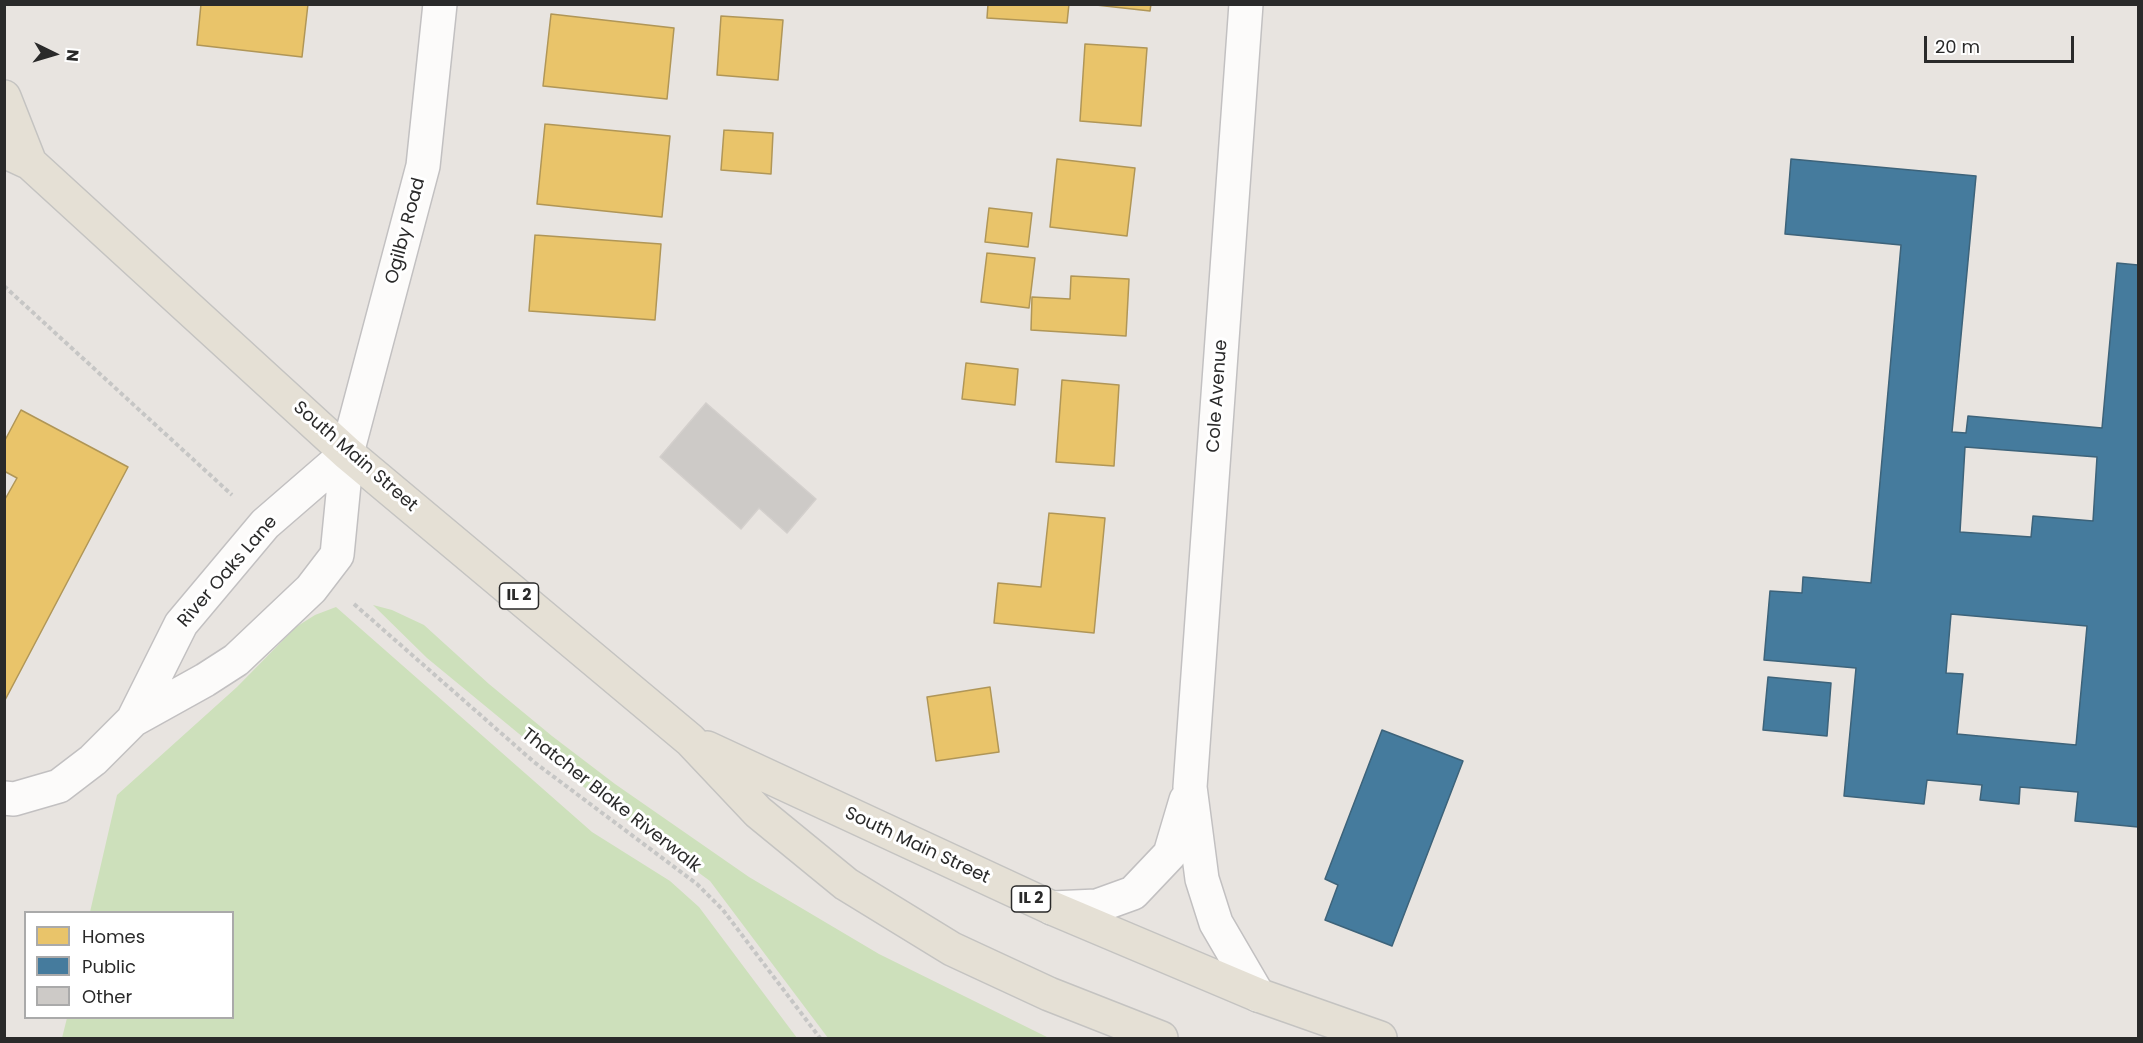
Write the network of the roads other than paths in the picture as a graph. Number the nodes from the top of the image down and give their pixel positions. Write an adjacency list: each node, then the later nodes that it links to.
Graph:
1 (440, 4): 5 (street, Ogilby Road)
2 (1246, 4): 8 (street, Cole Avenue)
3 (4, 97): 4 (main road, South Main Street / IL 2)
4 (17, 157): 5 (main road, South Main Street / IL 2)
5 (347, 453): 6 (street, River Oaks Lane); 6 (street, River Oaks Lane); 7 (main road, South Main Street / IL 2)
6 (133, 720): 9 (street, River Oaks Lane)
7 (690, 740): 10 (main road, South Main Street / IL 2); 12 (main road, South Main Street / IL 2)
8 (1190, 787): 10 (street, Cole Avenue); 11 (street, Cole Avenue)
9 (4, 798)
10 (1052, 908): 11 (main road, South Main Street / IL 2)
11 (1258, 994): 13 (main road, South Main Street / IL 2)
12 (1161, 1038)
13 (1380, 1038)

